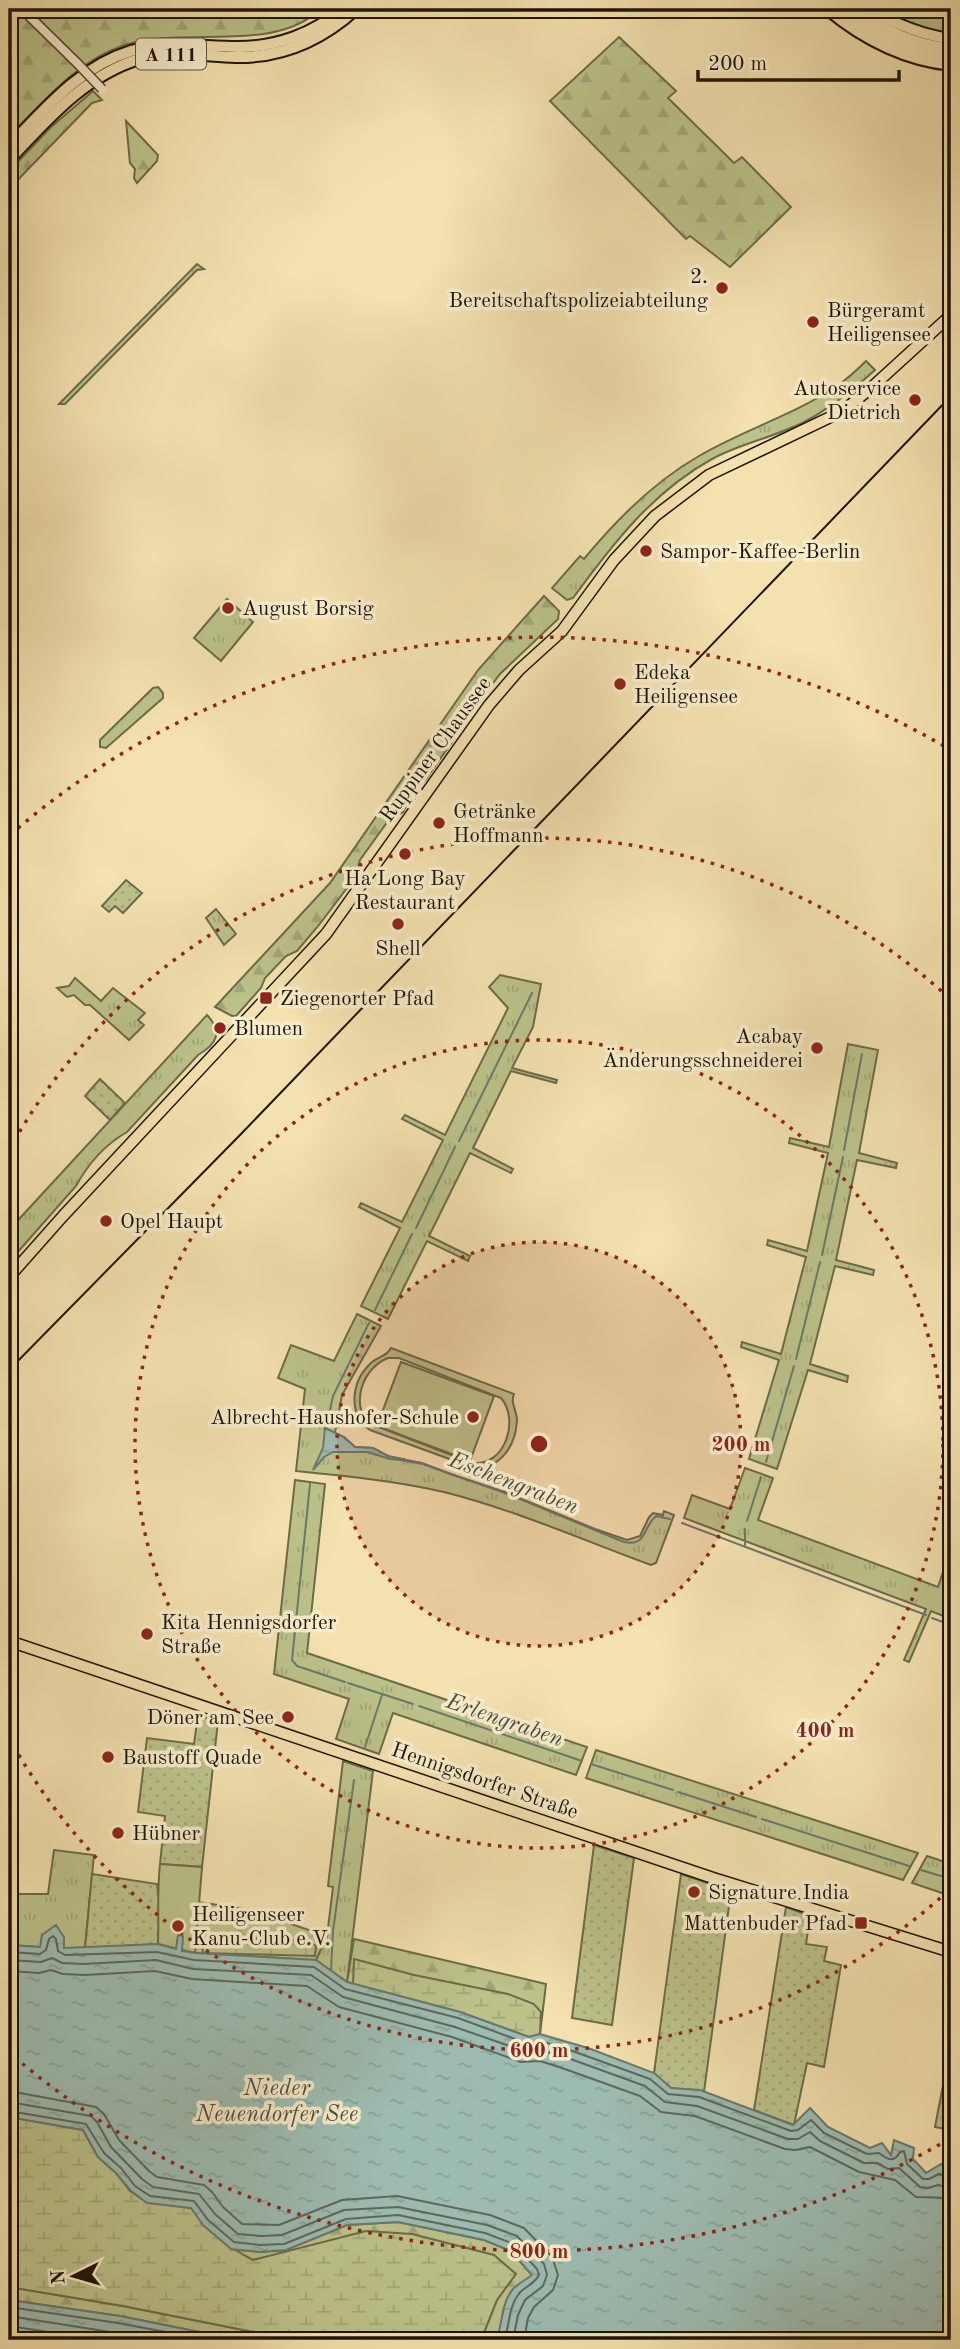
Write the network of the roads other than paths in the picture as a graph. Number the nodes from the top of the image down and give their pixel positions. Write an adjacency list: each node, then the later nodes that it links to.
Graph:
1 (22, 9): 12 (street, bridge)
2 (342, 9): 13 (highway, A 111)
3 (356, 9): 14 (highway, A 111)
4 (827, 9): 11 (highway)
5 (840, 9): 10 (highway)
6 (853, 9): 9 (highway)
7 (869, 9): 8 (highway)
8 (951, 39)
9 (951, 49)
10 (951, 57)
11 (951, 65)
12 (102, 89)
13 (9, 146)
14 (9, 160)
15 (951, 315): 16 (main road, Ruppiner Chaussee)
16 (9, 1277)
17 (9, 1641): 18 (main road, Hennigsdorfer Straße)
18 (951, 1952)

